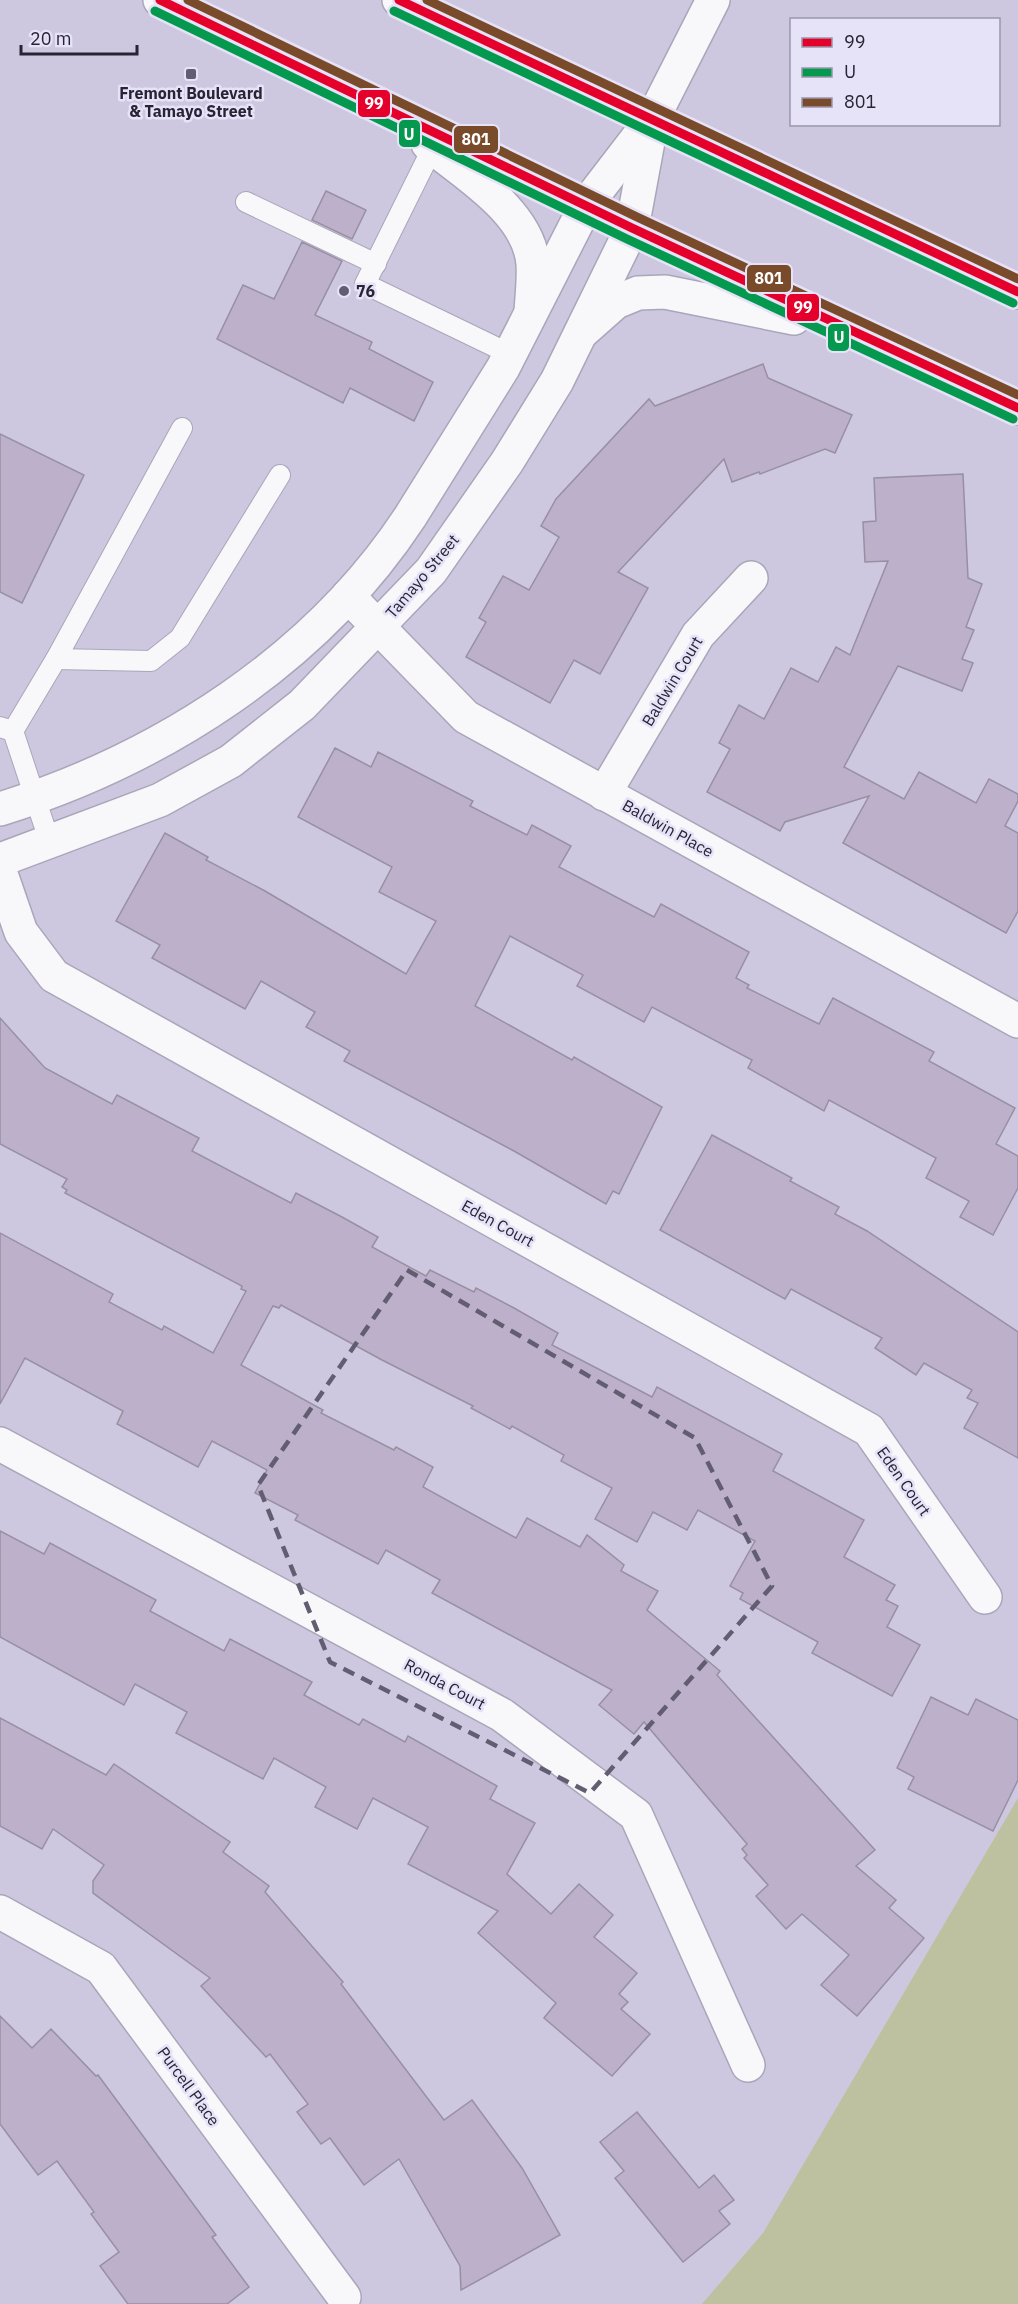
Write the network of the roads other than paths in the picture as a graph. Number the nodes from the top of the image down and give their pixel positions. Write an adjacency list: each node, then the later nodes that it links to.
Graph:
1 (160, 0): 4 (street)
2 (399, 0): 5 (street)
3 (713, 0): 5 (street, Tamayo Street)
4 (388, 110): 6 (street); 8 (street)
5 (652, 120): 8 (street, Tamayo Street); 9 (street, Tamayo Street); 11 (street)
6 (433, 147): 10 (lane); 12 (street)
7 (246, 202): 10 (lane)
8 (586, 205): 9 (street); 12 (street, Tamayo Street)
9 (632, 228): 13 (street); 14 (street, Tamayo Street)
10 (376, 264): 15 (lane)
11 (1018, 292)
12 (531, 311): 15 (street, Tamayo Street)
13 (848, 329): 14 (street); 16 (street)
14 (581, 333): 21 (street, Tamayo Street)
15 (510, 354): 20 (street, Tamayo Street)
16 (1018, 408)
17 (182, 428): 22 (lane)
18 (280, 475): 22 (lane)
19 (751, 578): 24 (street, Baldwin Court)
20 (348, 596): 21 (street, Baldwin Place); 25 (street, Tamayo Street)
21 (378, 628): 24 (street, Baldwin Place); 27 (street, Tamayo Street)
22 (56, 659): 23 (lane)
23 (6, 729): 25 (lane)
24 (604, 794): 30 (street, Baldwin Place)
25 (35, 798): 26 (street, Tamayo Street); 27 (lane)
26 (0, 809)
27 (50, 843): 28 (street, Tamayo Street)
28 (0, 860)
29 (0, 871): 32 (street, Eden Court)
30 (1018, 1021)
31 (0, 1444): 34 (street, Ronda Court)
32 (985, 1597)
33 (0, 1912): 35 (street, Purcell Place)
34 (748, 2065)
35 (344, 2297)

